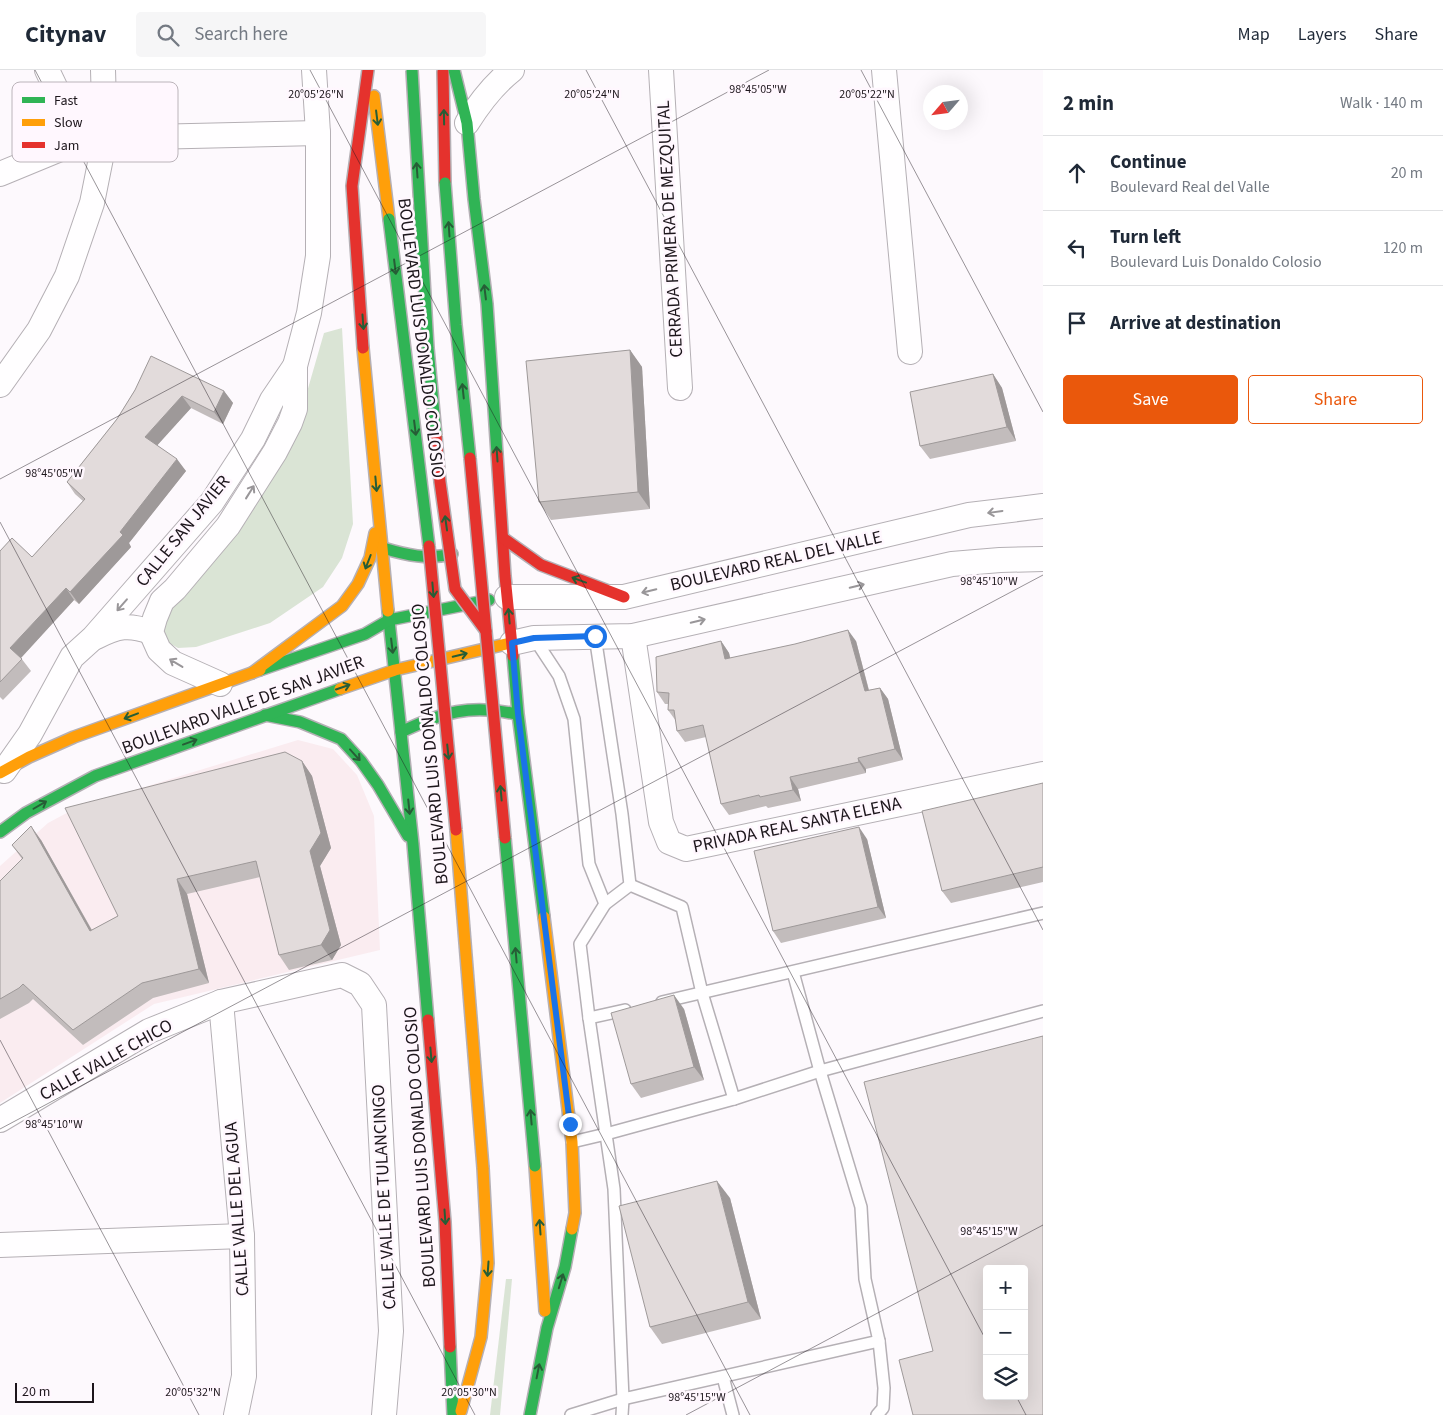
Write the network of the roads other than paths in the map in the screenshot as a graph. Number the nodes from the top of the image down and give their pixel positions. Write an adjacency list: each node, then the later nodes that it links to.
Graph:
1 (47, 70): 10 (street)
2 (314, 70): 12 (street, CALLE SAN JAVIER)
3 (369, 70): 25 (main road, BOULEVARD LUIS DONALDO COLOSIO, one-way to 25); 74 (main road, BOULEVARD LUIS DONALDO COLOSIO, one-way to 74, bridge)
4 (412, 70): 33 (main road, one-way to 4, bridge)
5 (443, 70): 33 (main road, BOULEVARD LUIS DONALDO COLOSIO, one-way to 5, bridge)
6 (454, 70): 11 (main road, BOULEVARD LUIS DONALDO COLOSIO)
7 (512, 70): 11 (street)
8 (660, 70): 20 (street, CERRADA PRIMERA DE MEZQUITAL)
9 (884, 70): 17 (street)
10 (53, 82)
11 (467, 123): 27 (main road, BOULEVARD LUIS DONALDO COLOSIO, one-way to 11)
12 (318, 133): 13 (street); 18 (street, CALLE SAN JAVIER)
13 (178, 136)
14 (29, 162): 16 (street)
15 (100, 162): 19 (street)
16 (0, 174)
17 (910, 352)
18 (295, 366): 21 (street, CALLE SAN JAVIER); 22 (street, CALLE SAN JAVIER)
19 (0, 385)
20 (680, 388)
21 (253, 439): 22 (street); 23 (street, CALLE SAN JAVIER)
22 (275, 452): 26 (street, CALLE SAN JAVIER, one-way to 22)
23 (212, 502): 26 (street); 37 (street, CALLE SAN JAVIER, one-way to 37)
24 (1043, 506): 31 (street, BOULEVARD REAL DEL VALLE, one-way to 31)
25 (378, 514): 28 (main road, BOULEVARD LUIS DONALDO COLOSIO); 40 (main road, one-way to 40)
26 (235, 516): 34 (street, CALLE SAN JAVIER)
27 (497, 536): 28 (main road); 30 (main road, BOULEVARD LUIS DONALDO COLOSIO); 31 (main road, one-way to 27)
28 (383, 548): 32 (main road, BOULEVARD LUIS DONALDO COLOSIO)
29 (1043, 560): 36 (street, one-way to 29)
30 (508, 597): 31 (street, BOULEVARD REAL DEL VALLE); 32 (main road, BOULEVARD VALLE DE SAN JAVIER); 38 (main road, BOULEVARD LUIS DONALDO COLOSIO, one-way to 30)
31 (624, 597)
32 (389, 620): 39 (main road, BOULEVARD LUIS DONALDO COLOSIO, one-way to 39); 40 (main road, BOULEVARD VALLE DE SAN JAVIER)
33 (486, 631): 67 (main road, BOULEVARD LUIS DONALDO COLOSIO, one-way to 33, bridge)
34 (151, 632): 37 (street, CALLE SAN JAVIER); 41 (street, one-way to 34)
35 (595, 636): 36 (street); 38 (street); 49 (lane)
36 (634, 636): 46 (street, PRIVADA REAL SANTA ELENA)
37 (93, 638): 45 (street, CALLE SAN JAVIER)
38 (523, 640): 39 (main road, BOULEVARD VALLE DE SAN JAVIER, one-way to 38); 43 (main road, BOULEVARD LUIS DONALDO COLOSIO); 50 (lane)
39 (395, 670): 42 (main road, BOULEVARD VALLE DE SAN JAVIER, one-way to 39); 44 (main road, BOULEVARD LUIS DONALDO COLOSIO)
40 (252, 673): 41 (main road, BOULEVARD VALLE DE SAN JAVIER)
41 (220, 684): 45 (main road, BOULEVARD VALLE DE SAN JAVIER, one-way to 45)
42 (265, 714): 47 (main road, BOULEVARD VALLE DE SAN JAVIER, one-way to 42); 48 (main road, one-way to 48)
43 (518, 714): 44 (main road); 64 (main road, BOULEVARD LUIS DONALDO COLOSIO)
44 (402, 732): 48 (main road, BOULEVARD LUIS DONALDO COLOSIO, one-way to 48)
45 (2, 772)
46 (1043, 774)
47 (0, 832)
48 (413, 844): 73 (main road, BOULEVARD LUIS DONALDO COLOSIO, one-way to 73)
49 (630, 886): 50 (lane); 54 (lane)
50 (605, 904): 59 (lane)
51 (1043, 913): 52 (lane)
52 (792, 972): 54 (lane); 60 (lane)
53 (360, 984): 55 (street, CALLE VALLE CHICO); 72 (street, CALLE VALLE DE TULANCINGO)
54 (702, 993): 56 (lane); 61 (lane)
55 (221, 1002): 62 (street, CALLE VALLE CHICO); 65 (street, CALLE VALLE DEL AGUA)
56 (655, 1003)
57 (636, 1008): 59 (lane)
58 (1043, 1010): 60 (lane)
59 (589, 1018): 63 (lane)
60 (820, 1071): 61 (lane); 68 (lane)
61 (734, 1099): 63 (lane)
62 (0, 1120)
63 (606, 1134): 64 (lane); 70 (lane)
64 (572, 1142): 67 (main road, BOULEVARD LUIS DONALDO COLOSIO, one-way to 64)
65 (242, 1236): 66 (street); 71 (street, CALLE VALLE DEL AGUA)
66 (0, 1245)
67 (547, 1328): 75 (main road, BOULEVARD LUIS DONALDO COLOSIO, one-way to 67)
68 (879, 1341): 69 (lane); 79 (lane)
69 (723, 1376): 70 (lane); 78 (lane)
70 (623, 1399): 76 (lane); 77 (lane)
71 (236, 1415)
72 (384, 1415)
73 (454, 1415)
74 (460, 1415)
75 (530, 1415)
76 (571, 1415)
77 (622, 1415)
78 (733, 1415)
79 (877, 1415)

